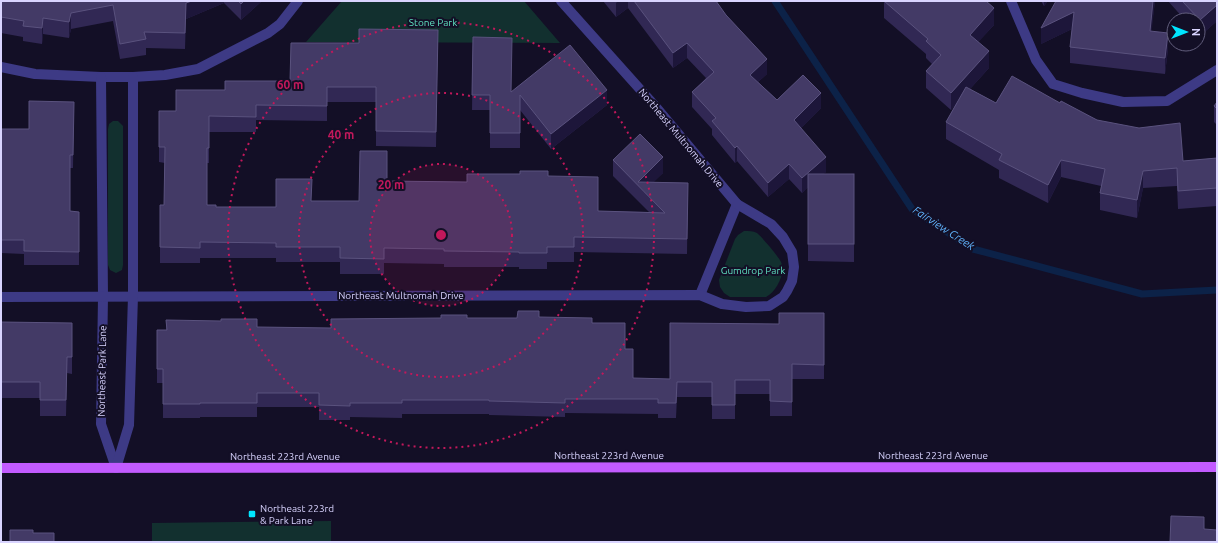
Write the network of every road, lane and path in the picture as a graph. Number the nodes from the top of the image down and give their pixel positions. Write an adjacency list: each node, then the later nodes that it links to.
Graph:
1 (298, 1): 7 (street)
2 (561, 1): 8 (street, Northeast Multnomah Drive)
3 (1011, 1): 5 (street)
4 (1, 67): 6 (street)
5 (1217, 70)
6 (102, 77): 7 (street); 12 (street, Northeast Park Lane)
7 (133, 77): 10 (street)
8 (737, 204): 9 (street); 9 (street, Northeast Multnomah Drive)
9 (700, 295): 10 (street, Northeast Multnomah Drive)
10 (133, 296): 12 (street, Northeast Multnomah Drive); 15 (street)
11 (1, 297): 12 (street, Northeast Multnomah Drive)
12 (103, 297): 15 (street, Northeast Park Lane)
13 (1217, 467): 15 (main road, Northeast 223rd Avenue)
14 (1, 468): 15 (main road, Northeast 223rd Avenue)
15 (116, 468)

